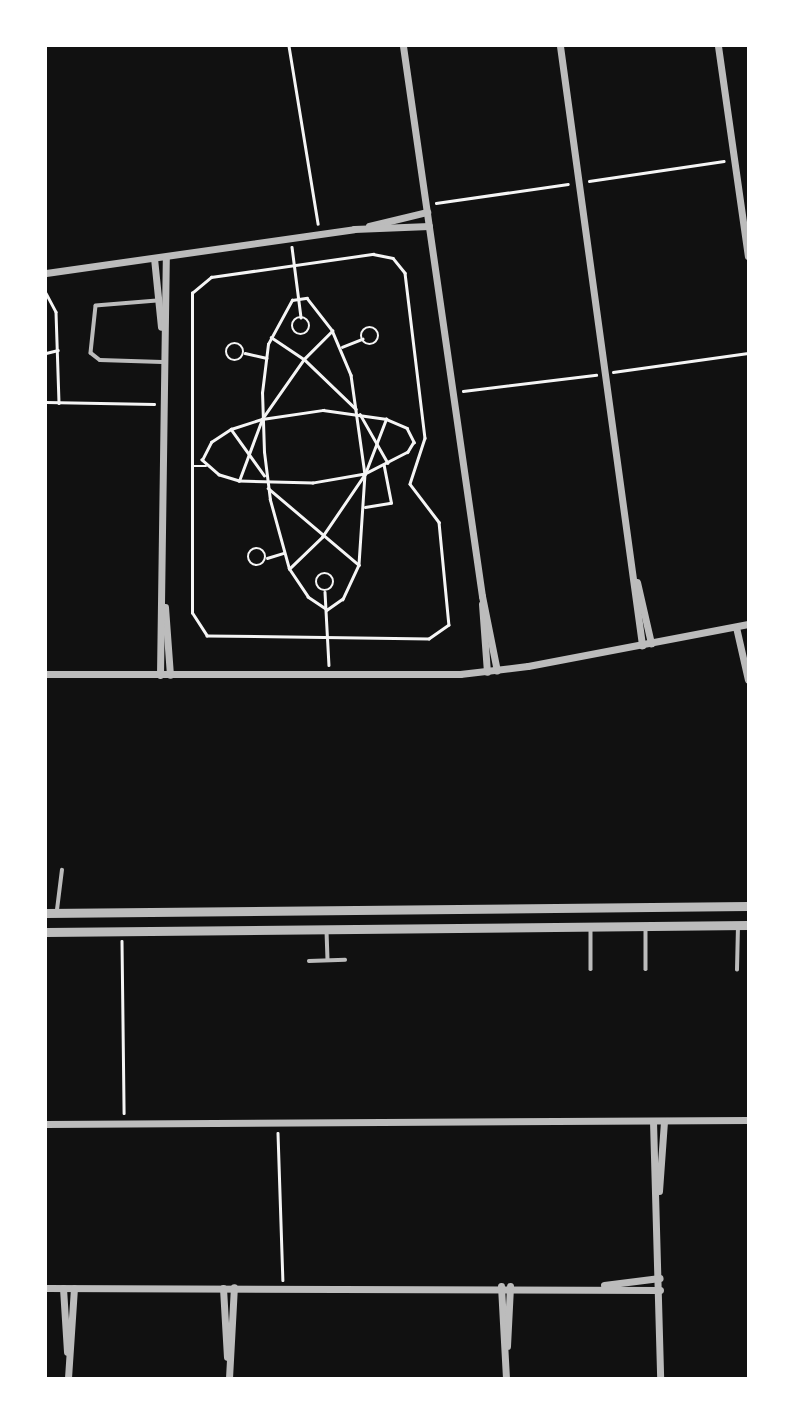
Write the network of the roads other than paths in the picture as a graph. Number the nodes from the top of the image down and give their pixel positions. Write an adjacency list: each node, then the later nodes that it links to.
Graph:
1 (403, 46): 4 (street)
2 (559, 46): 14 (street)
3 (718, 46): 7 (street)
4 (427, 212): 5 (street); 6 (street)
5 (429, 226): 6 (street); 16 (street)
6 (355, 229): 8 (street)
7 (748, 256)
8 (166, 257): 9 (street); 12 (street)
9 (154, 258): 10 (street); 11 (street)
10 (46, 274)
11 (157, 301): 12 (street); 13 (lane)
12 (162, 334): 13 (street)
13 (162, 362): 15 (street)
14 (634, 575): 19 (street); 20 (street)
15 (163, 596): 24 (street); 25 (street)
16 (482, 596): 21 (street); 22 (street)
17 (748, 625): 18 (street)
18 (736, 627): 19 (street); 26 (street)
19 (651, 643): 20 (street)
20 (642, 645): 21 (street)
21 (497, 671): 22 (street)
22 (487, 672): 25 (street)
23 (46, 674): 24 (street)
24 (160, 675): 25 (street)
25 (170, 675)
26 (748, 680)
27 (62, 870): 29 (lane)
28 (748, 906): 29 (street)
29 (57, 912): 30 (street)
30 (46, 913)
31 (591, 925): 32 (street); 34 (street); 39 (lane)
32 (646, 925): 33 (street); 40 (lane)
33 (743, 925): 41 (lane)
34 (327, 927): 35 (street); 36 (lane)
35 (46, 932)
36 (328, 960): 37 (lane); 38 (lane)
37 (345, 960)
38 (309, 961)
39 (591, 969)
40 (646, 969)
41 (737, 970)
42 (748, 1120): 44 (street)
43 (653, 1121): 44 (street); 45 (street); 46 (street)
44 (664, 1121): 46 (street)
45 (46, 1124)
46 (658, 1195): 47 (street)
47 (660, 1278): 50 (street); 56 (street)
48 (500, 1286): 49 (street); 52 (street); 57 (street)
49 (510, 1286): 50 (street); 57 (street)
50 (600, 1286): 56 (street)
51 (223, 1287): 52 (street); 55 (street); 59 (street)
52 (234, 1287): 59 (street)
53 (46, 1288): 54 (street)
54 (63, 1288): 55 (street); 58 (street)
55 (74, 1288): 58 (street)
56 (660, 1290): 63 (street)
57 (506, 1350): 62 (street)
58 (68, 1360): 60 (street)
59 (229, 1364): 61 (street)
60 (68, 1378)
61 (229, 1378)
62 (506, 1378)
63 (660, 1378)

